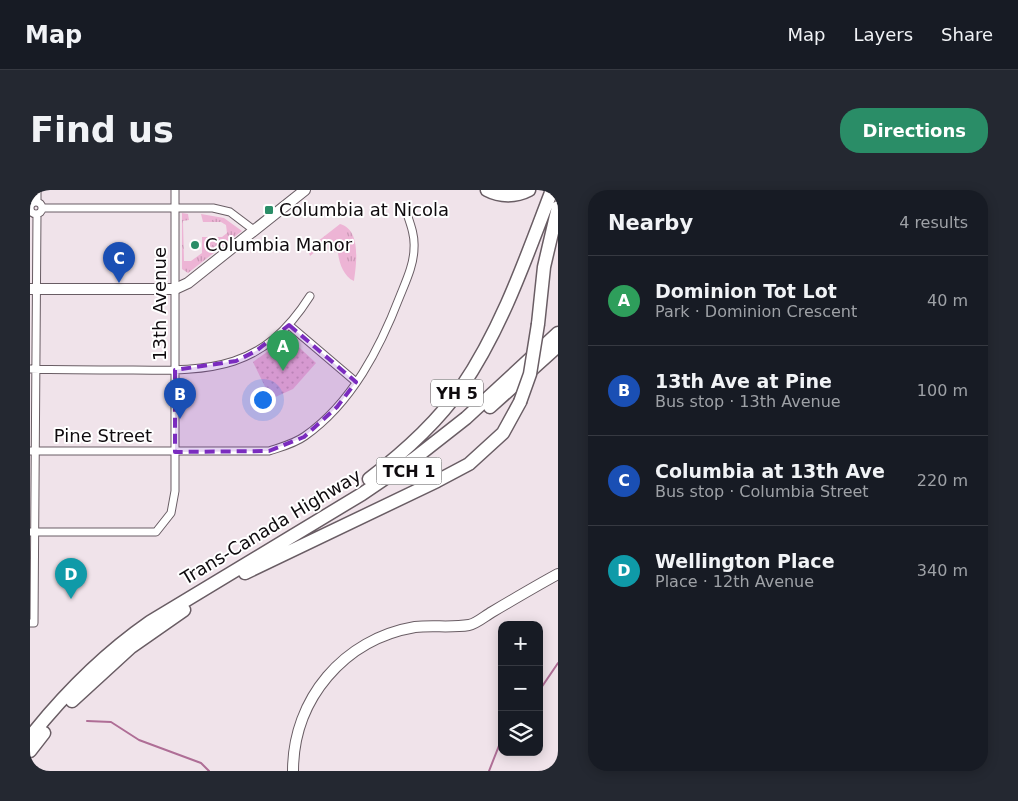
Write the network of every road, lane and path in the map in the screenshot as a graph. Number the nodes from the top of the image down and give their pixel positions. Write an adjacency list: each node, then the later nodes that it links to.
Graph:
1 (37, 190): 7 (street)
2 (175, 190): 9 (street, 13th Avenue)
3 (305, 190): 14 (street)
4 (487, 190): 5 (highway)
5 (529, 190)
6 (552, 190): 27 (highway, YH 5)
7 (37, 202): 8 (street); 11 (street)
8 (30, 207): 13 (street)
9 (174, 207): 11 (street); 14 (street); 16 (street, 13th Avenue)
10 (558, 207): 28 (highway, bridge)
11 (42, 208): 13 (street)
12 (406, 211): 23 (street, Pine Street)
13 (37, 214): 15 (street)
14 (255, 230): 16 (street)
15 (33, 289): 16 (street); 21 (street)
16 (175, 289): 22 (street, 13th Avenue)
17 (310, 296): 18 (street)
18 (289, 325): 22 (street); 23 (street)
19 (558, 333): 27 (highway, Trans-Canada Highway / TCH 1)
20 (558, 346): 28 (highway, Trans-Canada Highway / TCH 1)
21 (33, 370): 22 (street); 24 (street)
22 (175, 370): 25 (street, 13th Avenue)
23 (356, 382): 25 (street, Pine Street)
24 (32, 451): 25 (street, Pine Street); 26 (street)
25 (175, 452): 26 (street, 13th Avenue)
26 (32, 532): 30 (street)
27 (286, 539): 31 (highway, Trans-Canada Highway / TCH 1)
28 (245, 574): 32 (highway, Trans-Canada Highway / TCH 1)
29 (558, 574): 33 (street)
30 (32, 623)
31 (30, 737)
32 (30, 750)
33 (293, 771)

